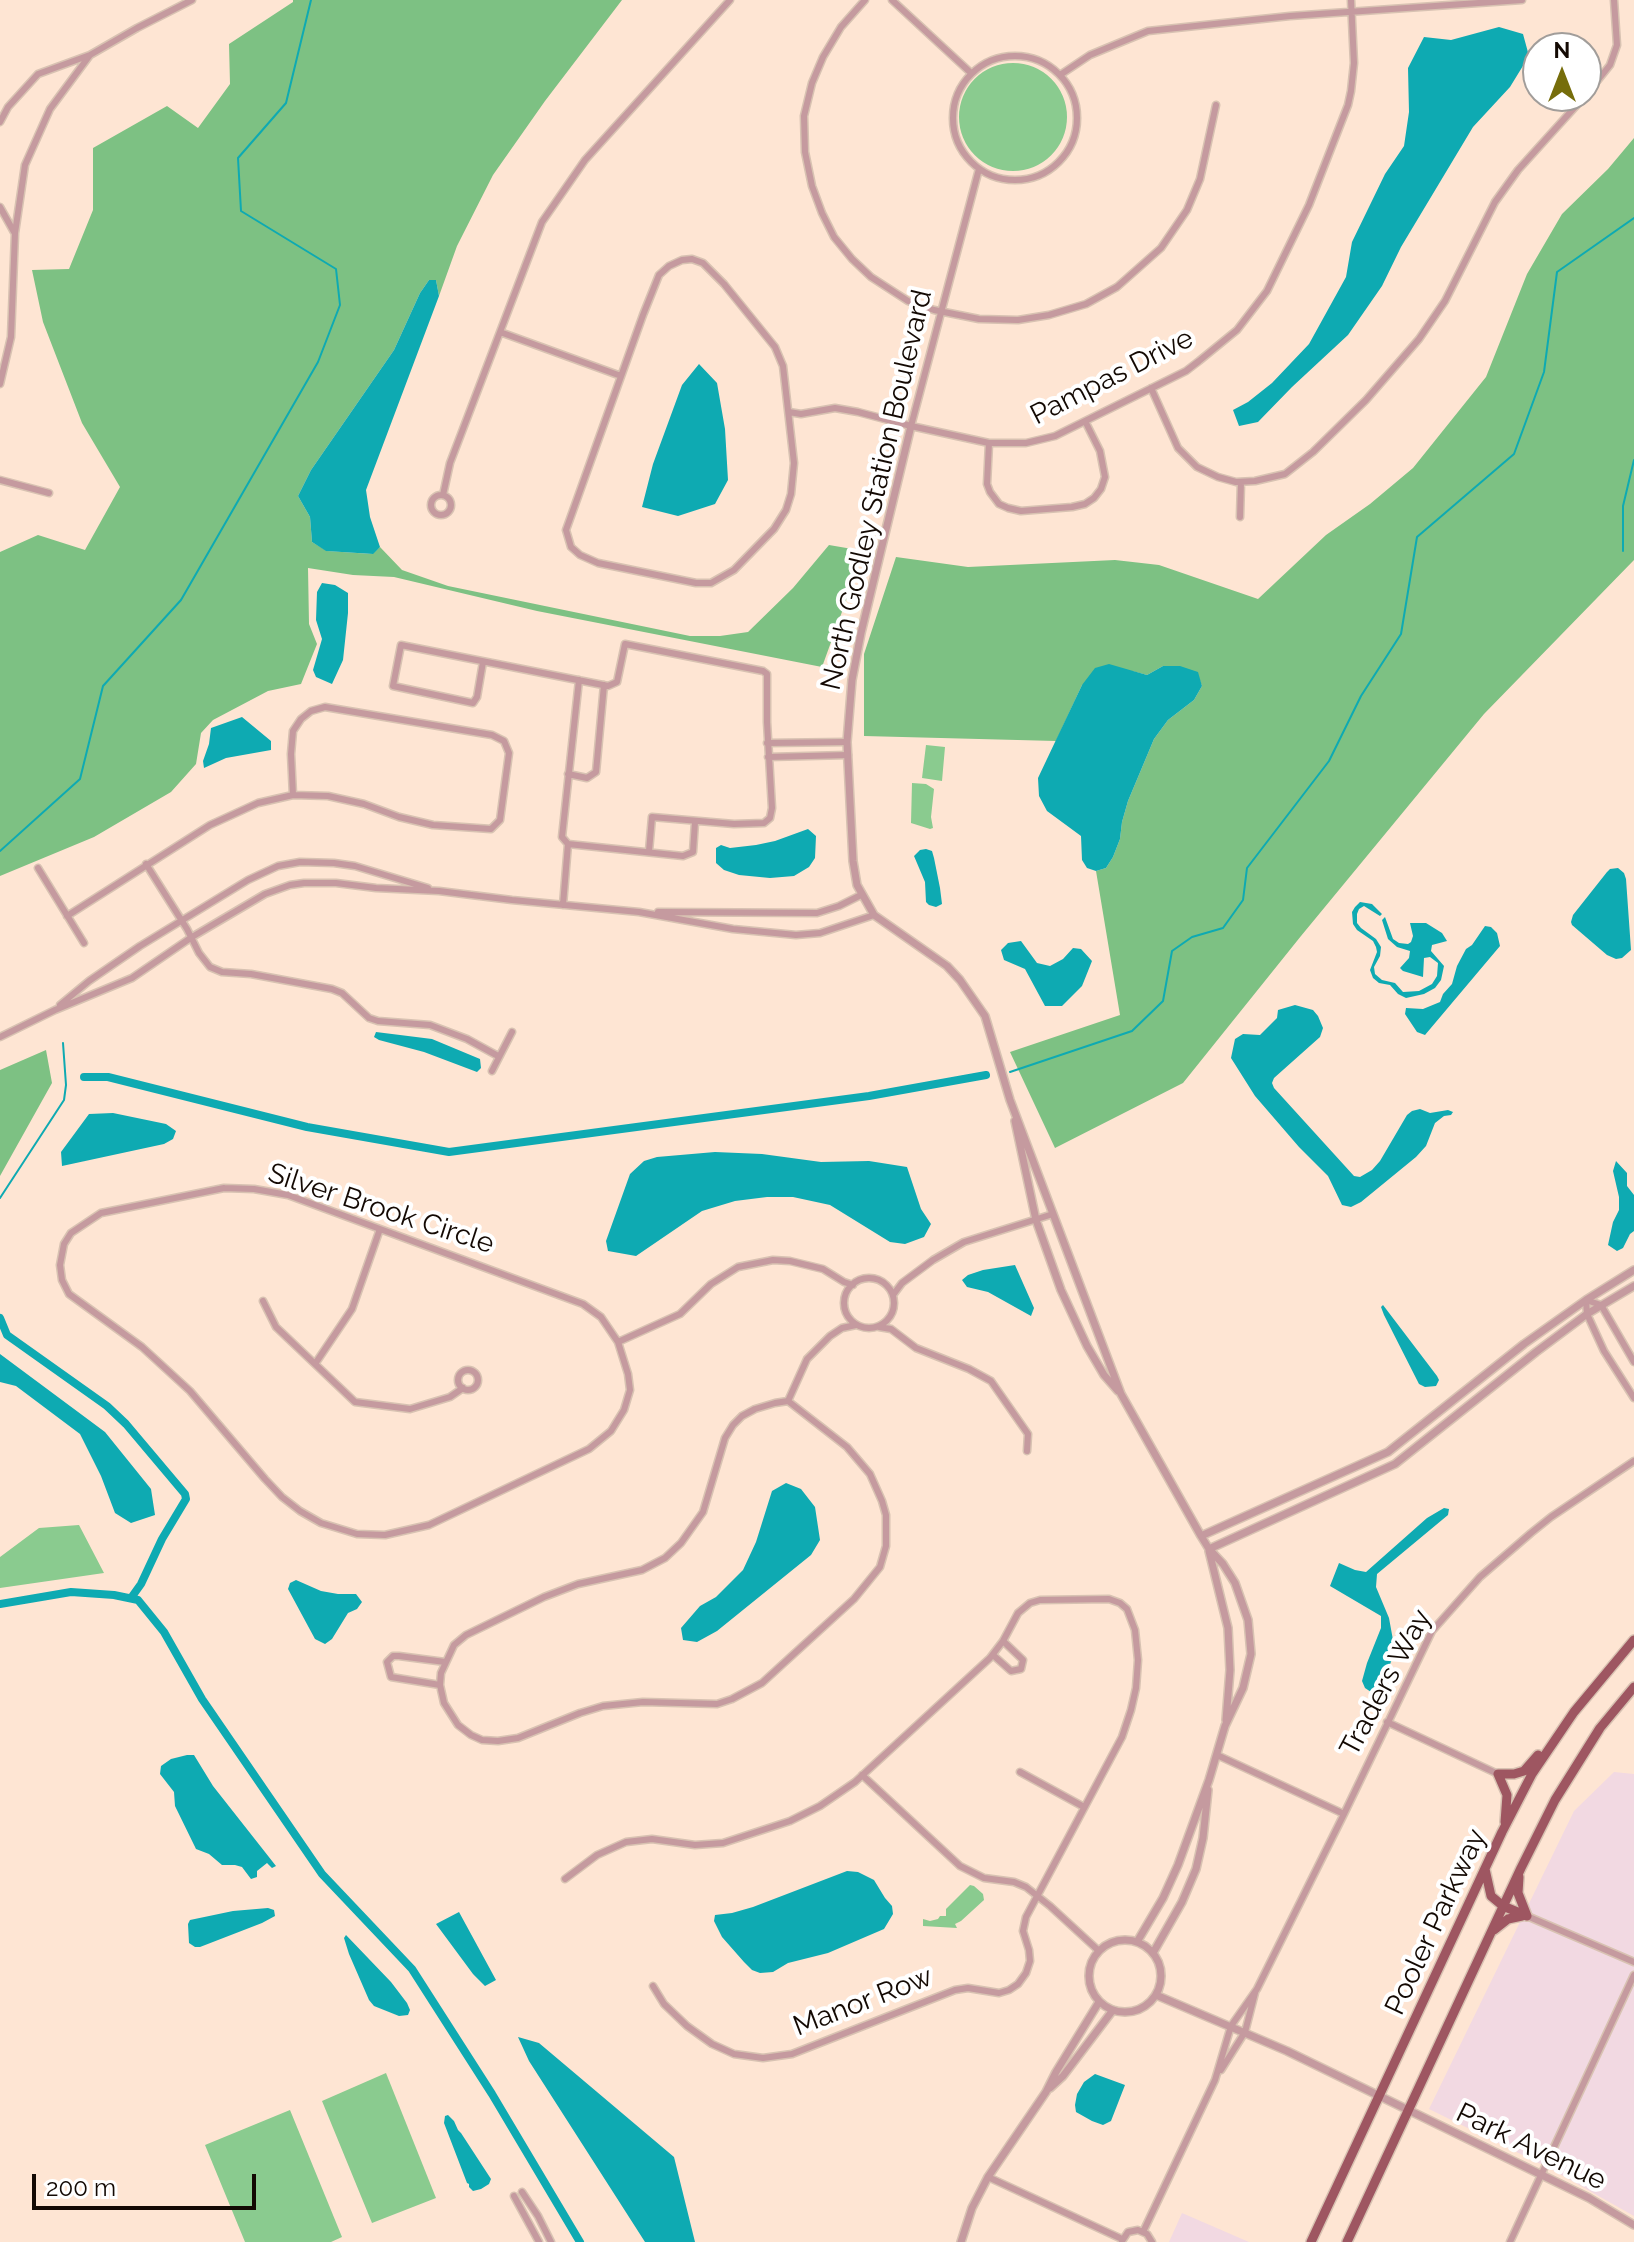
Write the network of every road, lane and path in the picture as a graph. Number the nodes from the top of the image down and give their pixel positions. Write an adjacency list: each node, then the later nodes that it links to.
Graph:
1 (192, 0): 9 (street)
2 (730, 0): 20 (street)
3 (865, 0): 19 (street)
4 (892, 0): 10 (street)
5 (1351, 0): 8 (street, Pampas Drive)
6 (1522, 0): 8 (street)
7 (1614, 0): 12 (street)
8 (1352, 13): 11 (street); 23 (street, Pampas Drive)
9 (90, 55): 15 (street); 18 (street)
10 (971, 73): 11 (street); 16 (street)
11 (1060, 75): 16 (street)
12 (1602, 75)
13 (1216, 105): 19 (street)
14 (1571, 112): 29 (street)
15 (0, 122)
16 (979, 169): 19 (street, North Godley Station Boulevard)
17 (0, 207): 18 (street)
18 (15, 233): 22 (street)
19 (940, 312): 26 (street, North Godley Station Boulevard)
20 (500, 332): 21 (street); 31 (street)
21 (621, 376): 24 (street); 24 (street)
22 (0, 384)
23 (1151, 388): 25 (street, Pampas Drive); 29 (street)
24 (789, 412): 26 (street, Pampas Drive)
25 (1085, 421): 27 (street, Pampas Drive); 27 (street)
26 (911, 426): 27 (street, Pampas Drive); 36 (street, North Godley Station Boulevard)
27 (989, 443)
28 (0, 480): 30 (street)
29 (1241, 482): 32 (street)
30 (49, 493)
31 (443, 495)
32 (1240, 517)
33 (483, 662): 33 (street); 34 (street)
34 (579, 680): 35 (street); 40 (street)
35 (604, 685): 37 (street); 40 (street)
36 (847, 742): 37 (street); 38 (street, North Godley Station Boulevard)
37 (767, 743): 39 (street)
38 (848, 755): 39 (street); 50 (street, North Godley Station Boulevard)
39 (768, 757): 42 (street)
40 (568, 774): 43 (street)
41 (293, 795): 41 (street); 45 (street)
42 (695, 822): 44 (street); 44 (street)
43 (568, 844): 44 (street); 51 (street)
44 (649, 851)
45 (146, 864): 54 (street); 55 (street)
46 (340, 864): 48 (street); 49 (street); 55 (street)
47 (38, 868): 54 (street)
48 (336, 883): 49 (street); 56 (street)
49 (439, 891): 51 (street)
50 (861, 895): 52 (street); 53 (street, North Godley Station Boulevard)
51 (563, 905): 52 (street)
52 (639, 912): 53 (street)
53 (874, 915): 63 (street, North Godley Station Boulevard)
54 (67, 916): 57 (street)
55 (182, 921): 56 (street); 58 (street)
56 (192, 937): 58 (street); 61 (street)
57 (84, 943)
58 (55, 1010): 60 (street)
59 (512, 1032): 61 (street)
60 (0, 1037)
61 (498, 1056): 62 (street)
62 (492, 1071)
63 (1010, 1100): 64 (street, North Godley Station Boulevard); 65 (street, North Godley Station Boulevard)
64 (1053, 1214): 65 (street); 87 (street, North Godley Station Boulevard)
65 (1036, 1220): 68 (street); 87 (street, North Godley Station Boulevard)
66 (380, 1229): 83 (street, Silver Brook Circle); 83 (street, Silver Brook Circle); 85 (street)
67 (1634, 1270): 73 (street)
68 (902, 1283): 69 (street); 72 (street)
69 (886, 1285): 71 (street); 72 (street)
70 (1634, 1286): 75 (street)
71 (850, 1288): 76 (street); 83 (street)
72 (893, 1295): 78 (street)
73 (1586, 1300): 75 (street); 77 (street); 92 (street)
74 (263, 1301): 85 (street)
75 (1601, 1305): 77 (street); 84 (street)
76 (847, 1313): 79 (street); 81 (street)
77 (1587, 1314): 88 (street); 93 (street)
78 (891, 1316): 80 (street); 82 (street)
79 (857, 1325): 80 (street); 81 (street)
80 (879, 1327): 82 (street)
81 (842, 1328): 89 (street)
82 (891, 1329): 90 (street)
83 (618, 1342)
84 (1634, 1362)
85 (315, 1364): 86 (street)
86 (463, 1388)
87 (1121, 1394): 92 (street, North Godley Station Boulevard)
88 (1634, 1398)
89 (788, 1401): 97 (street); 98 (street)
90 (1027, 1451)
91 (1634, 1461): 101 (street, Traders Way)
92 (1201, 1536): 93 (street, North Godley Station Boulevard)
93 (1209, 1549): 102 (street, North Godley Station Boulevard); 102 (street, North Godley Station Boulevard)
94 (1634, 1640): 100 (main road, Pooler Parkway)
95 (1003, 1641): 96 (street, Manor Row); 96 (street); 108 (street, Manor Row)
96 (993, 1655): 106 (street, Manor Row)
97 (445, 1662): 98 (street); 98 (street)
98 (440, 1685)
99 (1634, 1687): 111 (main road, Pooler Parkway)
100 (1569, 1719): 105 (main road); 110 (main road, Pooler Parkway)
101 (1387, 1722): 105 (street); 109 (street, Traders Way)
102 (1225, 1726): 103 (street, North Godley Station Boulevard)
103 (1217, 1755): 107 (street, North Godley Station Boulevard); 109 (street)
104 (1020, 1772): 108 (street)
105 (1498, 1774): 110 (main road)
106 (862, 1775): 113 (street, Manor Row); 114 (street)
107 (1209, 1780): 118 (street, North Godley Station Boulevard); 120 (street, North Godley Station Boulevard)
108 (1084, 1807): 114 (street, Manor Row)
109 (1344, 1814): 124 (street, Traders Way)
110 (1502, 1832): 112 (main road, Pooler Parkway)
111 (1521, 1868): 115 (main road, Pooler Parkway); 116 (main road)
112 (1485, 1869): 115 (main road); 132 (main road, Pooler Parkway)
113 (565, 1879)
114 (1038, 1895): 119 (street); 123 (street, Manor Row)
115 (1503, 1906): 116 (main road); 117 (main road, Pooler Parkway)
116 (1527, 1916): 117 (main road); 121 (street)
117 (1489, 1936): 133 (main road, Pooler Parkway)
118 (1137, 1942): 119 (street); 120 (street)
119 (1099, 1951): 126 (street)
120 (1153, 1953): 125 (street)
121 (1634, 1962)
122 (1634, 1975): 134 (street)
123 (653, 1986)
124 (1257, 1989): 128 (street, Traders Way); 129 (street, Traders Way)
125 (1156, 1995): 127 (street); 128 (street, Park Avenue)
126 (1099, 2002): 127 (street); 131 (street)
127 (1113, 2010): 131 (street)
128 (1231, 2026): 129 (street, Park Avenue); 130 (street, Traders Way)
129 (1245, 2032): 130 (street, Traders Way); 132 (street, Park Avenue)
130 (1215, 2080): 139 (street)
131 (1046, 2092): 135 (street)
132 (1378, 2096): 133 (street, Park Avenue); 145 (main road, Pooler Parkway)
133 (1407, 2111): 134 (street, Park Avenue); 146 (main road, Pooler Parkway)
134 (1541, 2174): 138 (street, Park Avenue); 147 (street)
135 (988, 2177): 140 (street); 143 (street)
136 (522, 2192): 142 (street)
137 (514, 2196): 141 (street)
138 (1634, 2225)
139 (1143, 2232): 140 (street); 144 (street)
140 (1122, 2241)
141 (539, 2242)
142 (551, 2242)
143 (961, 2242)
144 (1152, 2242)
145 (1311, 2242)
146 (1347, 2242)
147 (1510, 2242)

